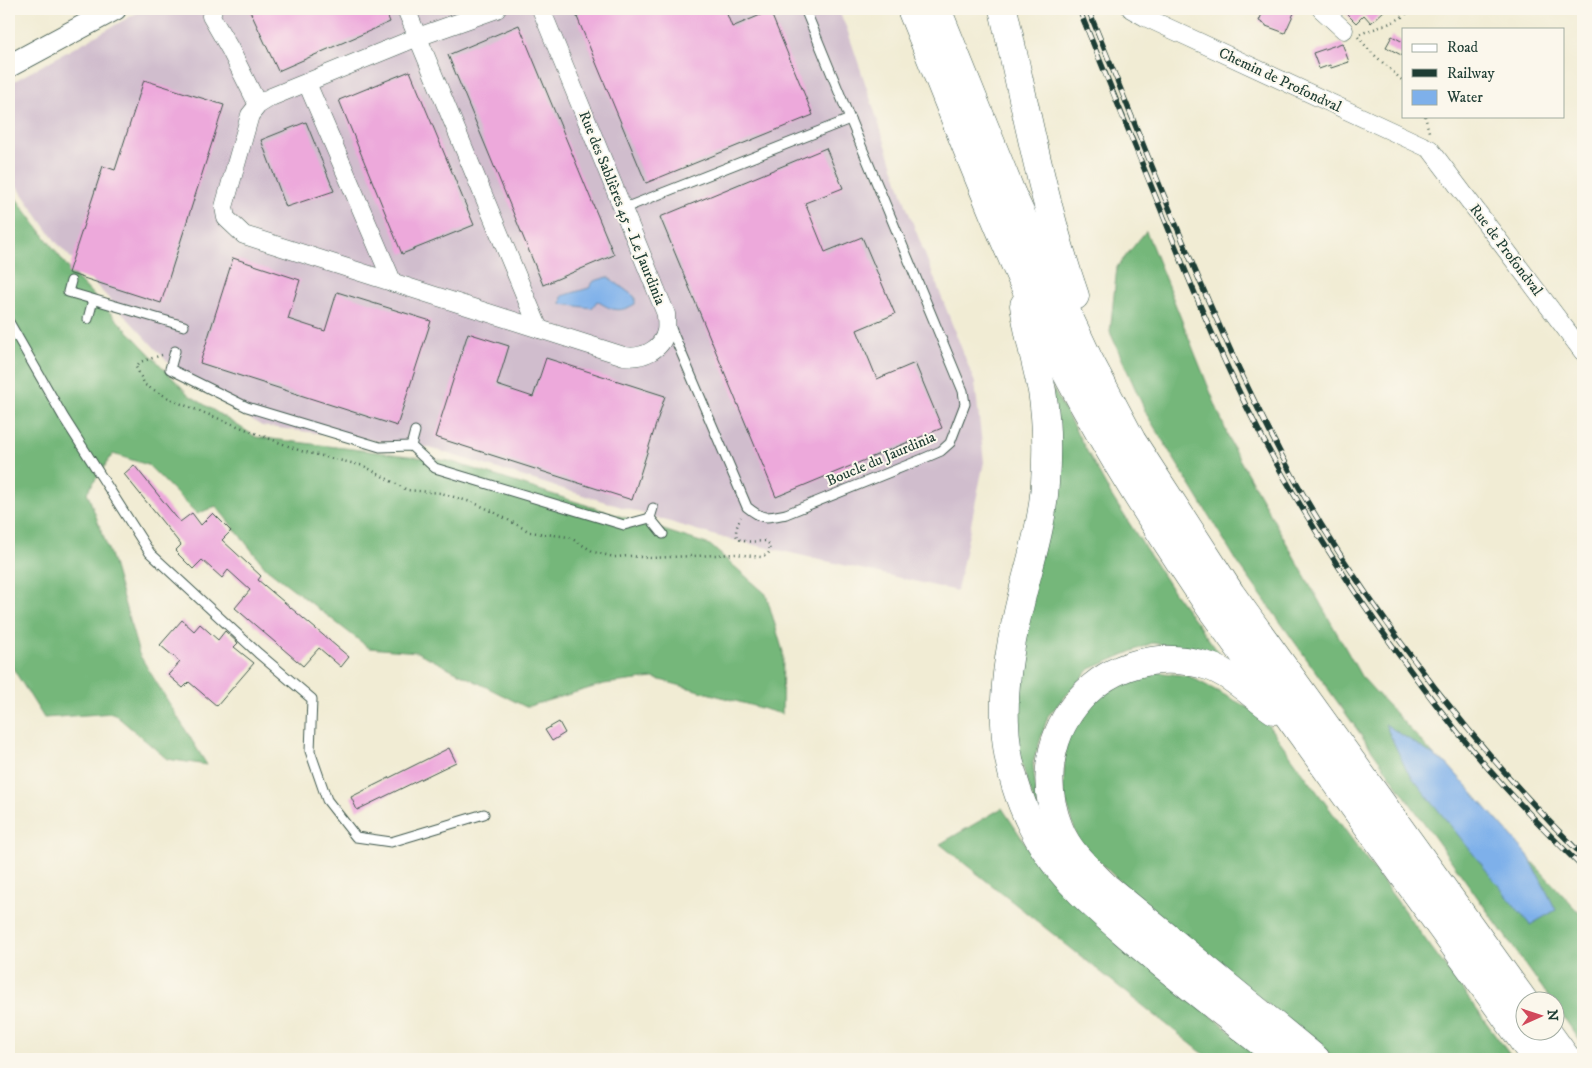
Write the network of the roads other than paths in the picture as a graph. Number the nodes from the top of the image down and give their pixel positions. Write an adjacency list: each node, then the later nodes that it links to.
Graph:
1 (115, 9): 14 (street)
2 (213, 9): 16 (street)
3 (406, 9): 13 (street)
4 (497, 9): 13 (street)
5 (541, 9): 19 (street, Rue des Sablières 45 - Le Jaurdinia)
6 (805, 9): 17 (lane, Boucle du Jaurdinia)
7 (911, 9): 20 (highway)
8 (937, 9): 33 (highway)
9 (1003, 9): 33 (highway)
10 (1131, 9): 18 (street, Chemin de Profondval)
11 (1321, 9): 12 (street)
12 (1344, 30)
13 (418, 37): 15 (street); 29 (street)
14 (9, 66)
15 (307, 83): 16 (street); 22 (street)
16 (258, 105): 22 (street, Rue des Sablières 45 - Le Jaurdinia)
17 (850, 119): 19 (lane); 24 (lane, Boucle du Jaurdinia)
18 (1430, 148): 32 (street, Rue de Profondval)
19 (622, 209): 24 (street, Rue des Sablières 45 - Le Jaurdinia)
20 (1019, 274): 39 (highway); 43 (highway)
21 (71, 281): 23 (lane)
22 (393, 283): 29 (street, Rue des Sablières 45 - Le Jaurdinia)
23 (93, 300): 25 (lane); 27 (lane)
24 (666, 314): 29 (street, Rue des Sablières 45 - Le Jaurdinia)
25 (88, 319)
26 (9, 322): 30 (lane)
27 (184, 326)
28 (9, 329): 30 (lane)
29 (539, 329)
30 (17, 336): 40 (lane)
31 (175, 351): 35 (lane)
32 (1583, 352)
33 (1088, 358): 41 (highway)
34 (415, 431): 35 (lane)
35 (411, 446): 37 (lane)
36 (653, 508): 37 (lane)
37 (650, 518): 38 (lane)
38 (663, 534)
39 (1292, 722): 44 (highway); 45 (highway)
40 (484, 814)
41 (1516, 990)
42 (1553, 1040): 46 (highway)
43 (1282, 1059)
44 (1316, 1059)
45 (1536, 1059)
46 (1567, 1059)

